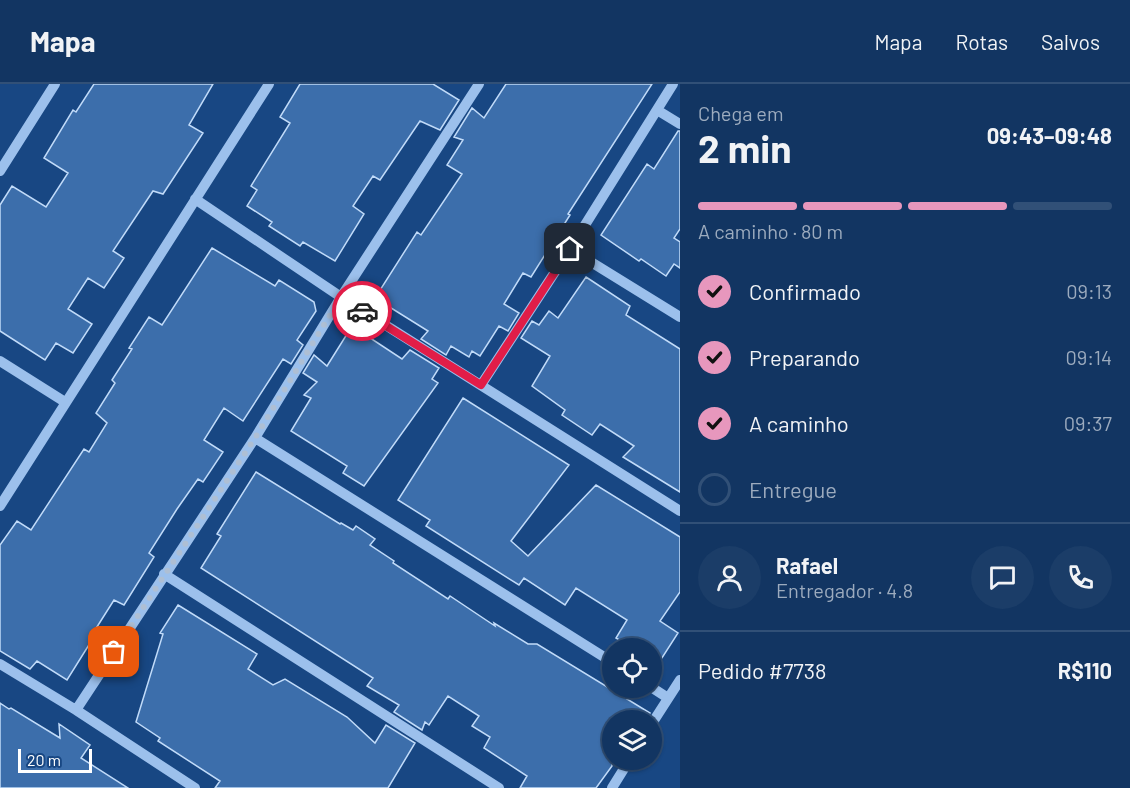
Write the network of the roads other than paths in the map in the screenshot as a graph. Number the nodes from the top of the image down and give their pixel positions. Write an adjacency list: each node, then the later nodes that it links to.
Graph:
1 (55, 84): 7 (street)
2 (269, 84): 8 (street)
3 (479, 84): 10 (street)
4 (673, 84): 5 (street)
5 (657, 110): 6 (street); 9 (street)
6 (680, 124)
7 (0, 171)
8 (195, 199): 10 (street); 14 (street)
9 (570, 249): 11 (street); 13 (street)
10 (341, 297): 13 (street); 15 (street)
11 (680, 317)
12 (0, 361): 14 (street)
13 (481, 385): 17 (street)
14 (65, 402): 16 (street)
15 (255, 438): 18 (street); 19 (street)
16 (0, 506)
17 (680, 511)
18 (164, 574): 24 (street); 28 (street)
19 (602, 656)
20 (0, 664): 24 (street)
21 (680, 680): 23 (street)
22 (662, 694): 23 (street)
23 (668, 698): 25 (street)
24 (76, 710): 27 (street)
25 (660, 710)
26 (623, 770): 29 (street)
27 (195, 788)
28 (499, 788)
29 (612, 788)

